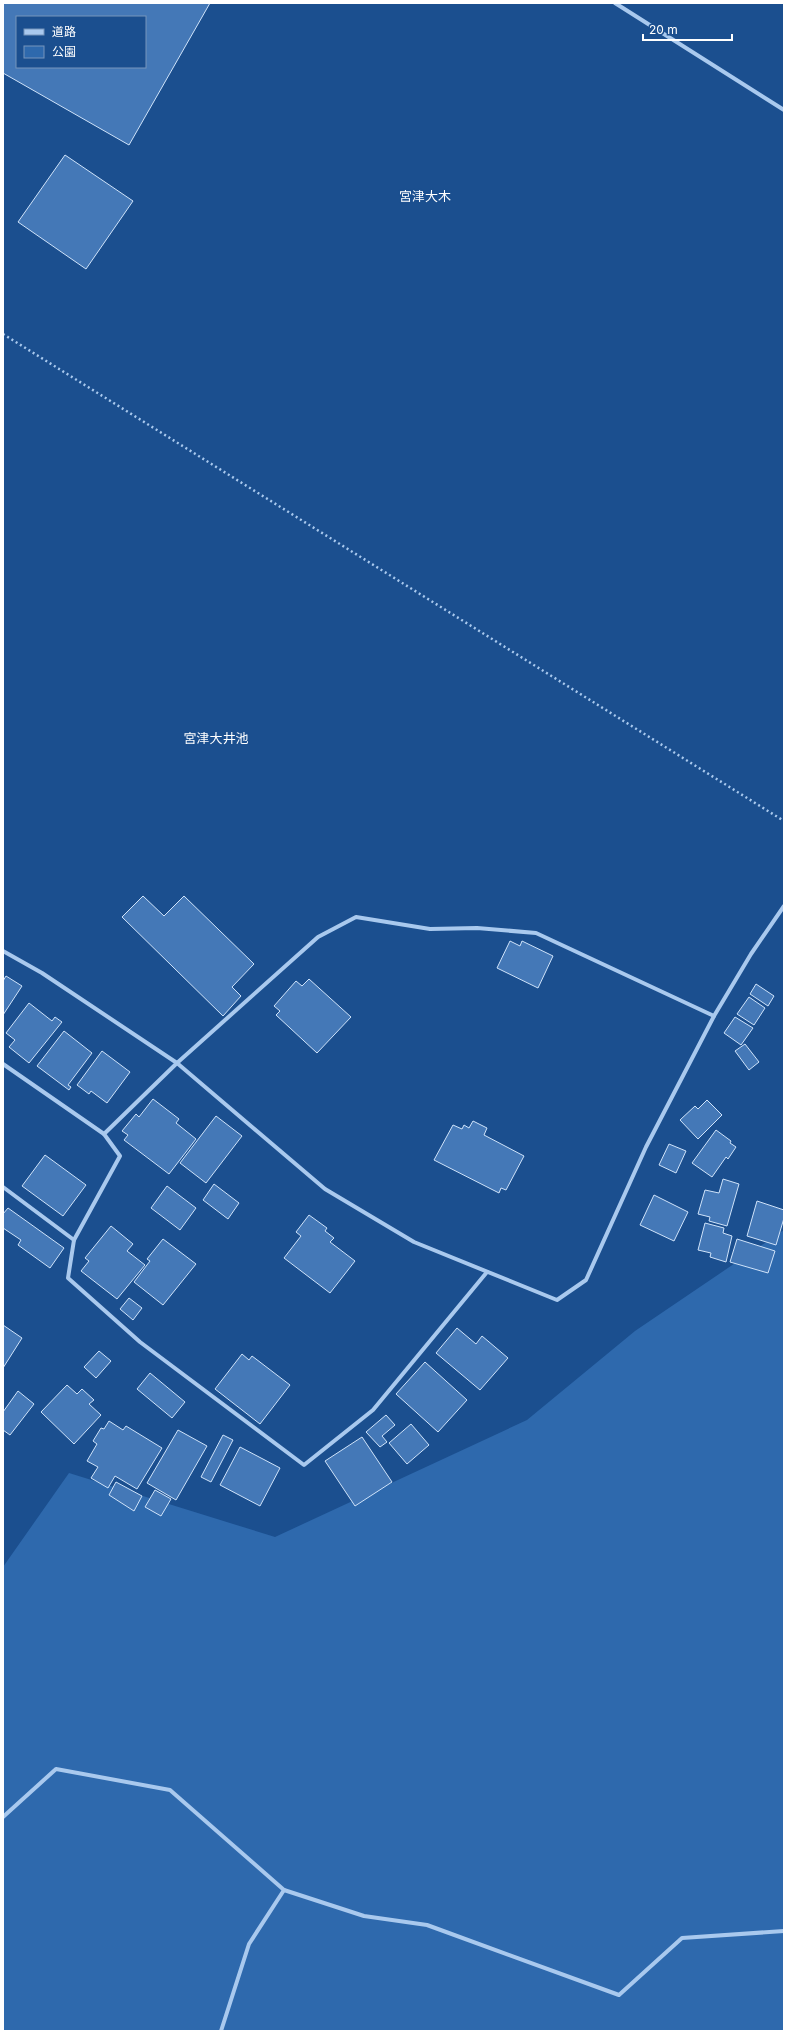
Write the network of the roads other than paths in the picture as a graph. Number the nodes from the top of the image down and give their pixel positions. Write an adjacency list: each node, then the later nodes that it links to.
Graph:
1 (615, 3): 2 (street)
2 (784, 110)
3 (784, 906): 5 (street)
4 (3, 951): 7 (street)
5 (714, 1016): 7 (street); 11 (street)
6 (3, 1064): 8 (street)
7 (176, 1064): 8 (street); 11 (street)
8 (104, 1134): 10 (street)
9 (3, 1187): 10 (street)
10 (74, 1240): 11 (street)
11 (487, 1272)
12 (3, 1817): 13 (street)
13 (284, 1890): 14 (street); 15 (street)
14 (784, 1931)
15 (221, 2031)

